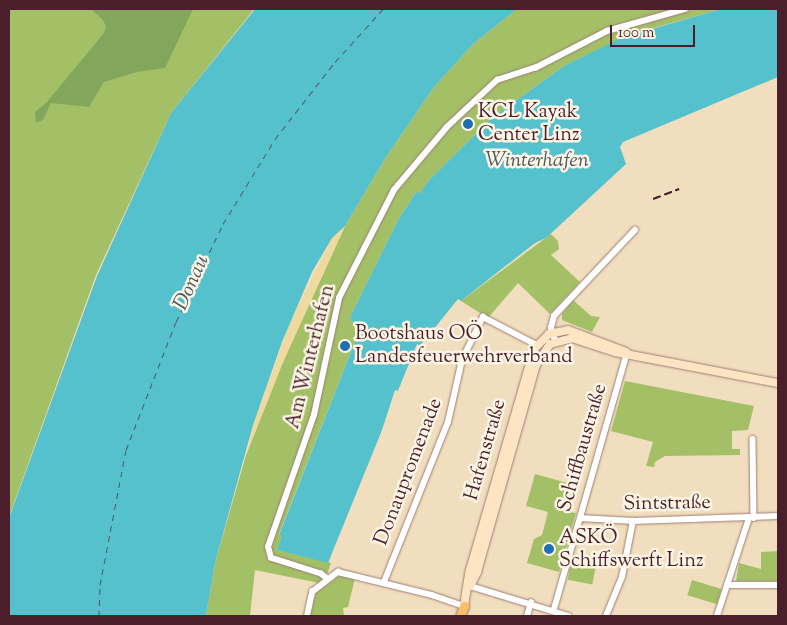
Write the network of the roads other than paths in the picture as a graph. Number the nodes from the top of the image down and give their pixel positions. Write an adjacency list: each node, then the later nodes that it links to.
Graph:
1 (685, 9): 13 (street, Am Winterhafen)
2 (635, 230): 3 (street)
3 (552, 332): 4 (street); 5 (main road, Hafenstraße); 6 (main road)
4 (555, 341): 6 (main road); 17 (main road, Hafenstraße)
5 (537, 345): 14 (street, Donaupromenade); 17 (main road, Hafenstraße)
6 (627, 353): 7 (main road); 10 (street, Schiffbaustraße)
7 (778, 383)
8 (753, 439): 11 (street)
9 (778, 516): 11 (street, Sintstraße)
10 (580, 518): 12 (street, Sintstraße); 20 (street, Schiffbaustraße)
11 (751, 518): 12 (street, Sintstraße); 15 (street)
12 (633, 521): 25 (street)
13 (326, 579): 14 (street); 21 (street)
14 (384, 582): 19 (street)
15 (727, 585): 16 (street); 26 (street)
16 (778, 585)
17 (470, 586): 18 (street); 19 (main road, Hafenstraße)
18 (531, 603): 20 (street); 23 (street)
19 (464, 606): 22 (main road, Hafenstraße)
20 (554, 609): 24 (street)
21 (307, 616)
22 (461, 616)
23 (526, 616)
24 (569, 616)
25 (606, 616)
26 (718, 616)

